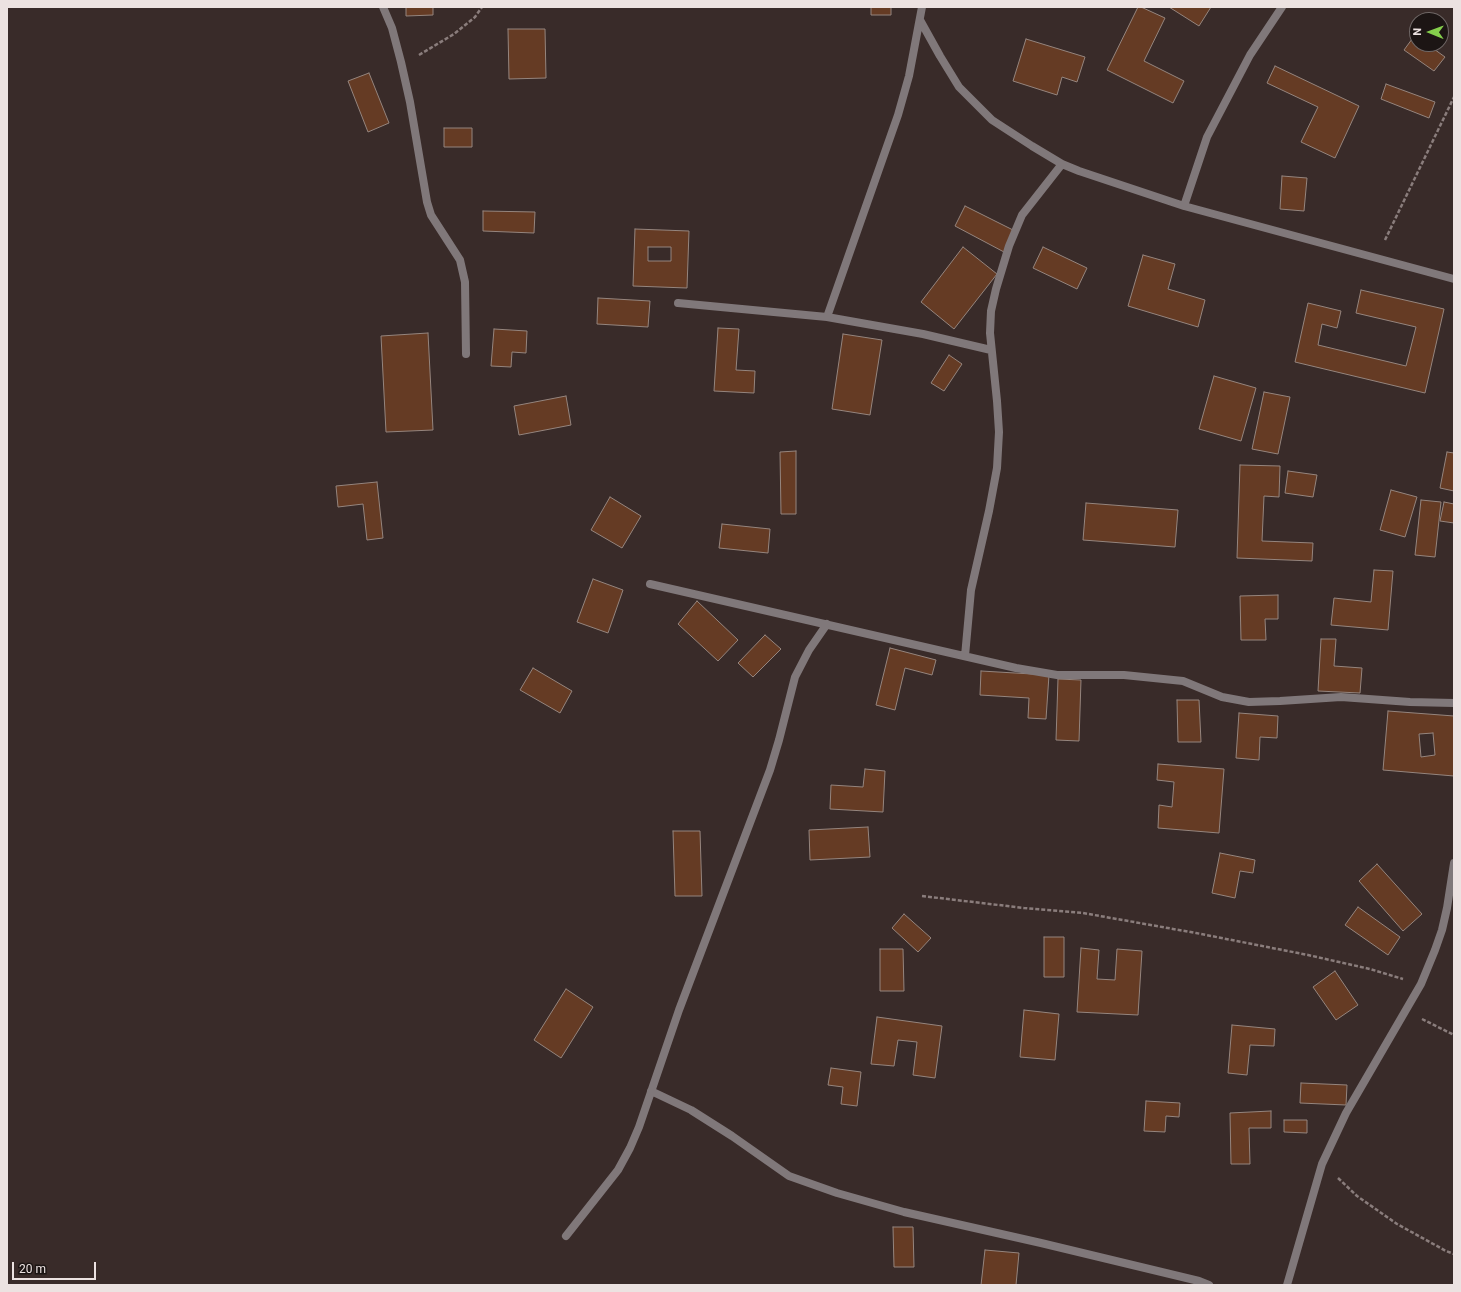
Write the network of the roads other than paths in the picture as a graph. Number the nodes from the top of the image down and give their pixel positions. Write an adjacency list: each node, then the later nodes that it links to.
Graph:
1 (383, 7): 11 (street)
2 (922, 7): 4 (street)
3 (1282, 7): 6 (street)
4 (920, 20): 5 (street); 9 (street)
5 (1062, 164): 6 (street); 10 (street)
6 (1184, 206): 7 (street)
7 (1454, 279)
8 (678, 303): 9 (street)
9 (827, 316): 10 (street)
10 (991, 350): 14 (street)
11 (466, 354)
12 (650, 584): 13 (street)
13 (827, 624): 14 (street); 17 (street)
14 (965, 656): 15 (street)
15 (1454, 703)
16 (1454, 864): 20 (street)
17 (651, 1091): 18 (street); 19 (street)
18 (566, 1236)
19 (1209, 1285)
20 (1287, 1285)

